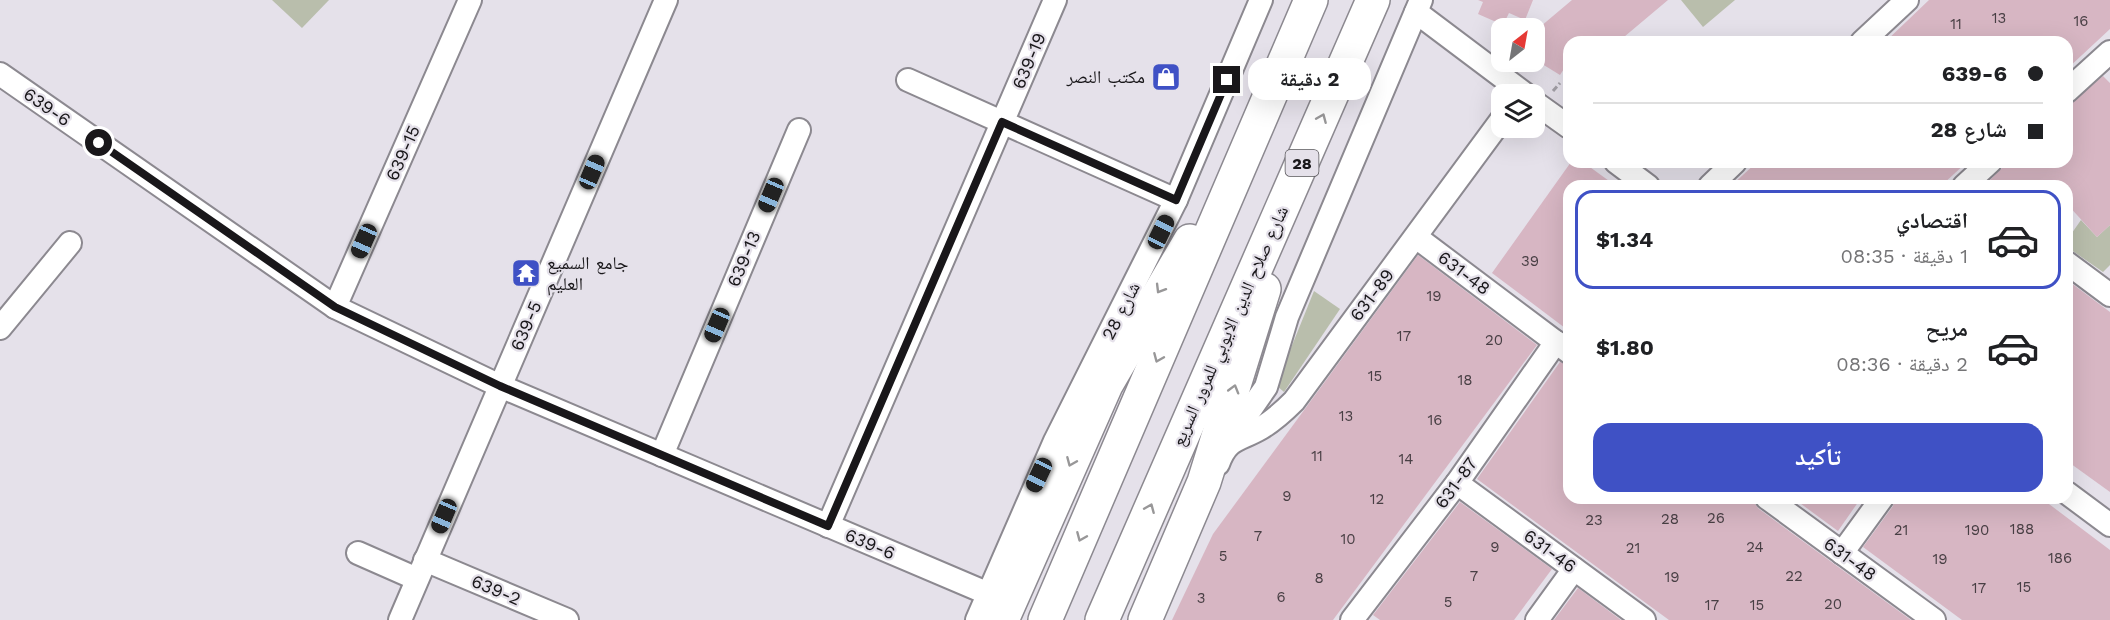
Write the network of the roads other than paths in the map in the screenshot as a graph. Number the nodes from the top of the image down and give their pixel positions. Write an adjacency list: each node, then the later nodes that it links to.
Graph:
1 (470, 0): 33 (street, 639-15)
2 (666, 0): 36 (street, 639-5)
3 (1055, 0): 16 (street, 639-19)
4 (1261, 0): 28 (street, شارع 28)
5 (1311, 0): 20 (highway)
6 (1373, 0): 24 (highway, شارع صلاح الدين الايوبي للمرور السريع / 28, one-way to 6)
7 (1907, 0): 9 (street)
8 (1419, 6): 13 (street); 37 (street)
9 (1868, 36)
10 (2110, 52): 14 (street)
11 (0, 74): 33 (street, 639-6)
12 (908, 80): 16 (street)
13 (1517, 84)
14 (2073, 86)
15 (1545, 107): 17 (street)
16 (1002, 122): 28 (street); 45 (street, 639-19)
17 (1563, 122)
18 (799, 130): 38 (street, 639-13)
19 (1491, 134): 29 (street, 631-89)
20 (1246, 150): 50 (highway, one-way to 50); 54 (highway, one-way to 54)
21 (1624, 168): 25 (street)
22 (1729, 168): 26 (street)
23 (1984, 168): 27 (street)
24 (1298, 173): 39 (highway, one-way to 24); 55 (highway, شارع صلاح الدين الايوبي للمرور السريع / 28, one-way to 24)
25 (1640, 180)
26 (1716, 180)
27 (1970, 180)
28 (1176, 200): 50 (street, شارع 28)
29 (1416, 237): 35 (street, 631-48); 37 (street, 631-89)
30 (70, 243): 34 (street)
31 (2073, 267): 32 (street)
32 (2107, 288)
33 (335, 307): 36 (street, 639-6)
34 (0, 328)
35 (1562, 347): 40 (street, 631-87)
36 (500, 386): 38 (street, 639-6); 48 (street, 639-5)
37 (1223, 450): 39 (street); 57 (street)
38 (662, 455): 45 (street, 639-6)
39 (1204, 482): 56 (highway)
40 (1457, 483): 49 (street, 631-46); 58 (street, 631-87)
41 (2073, 497): 44 (street)
42 (1775, 504): 47 (street, 631-48)
43 (1878, 504): 47 (street)
44 (2110, 525)
45 (828, 526): 50 (street, 639-6)
46 (358, 553): 48 (street, 639-2)
47 (1842, 553): 61 (street, 631-48)
48 (421, 569): 51 (street, 639-5); 52 (street, 639-2)
49 (1574, 569): 59 (street); 60 (street, 631-46)
50 (996, 607): 53 (street, شارع 28)
51 (400, 620)
52 (567, 620)
53 (977, 620)
54 (1045, 620)
55 (1102, 620)
56 (1145, 620)
57 (1161, 620)
58 (1352, 620)
59 (1537, 620)
60 (1644, 620)
61 (1934, 620)

